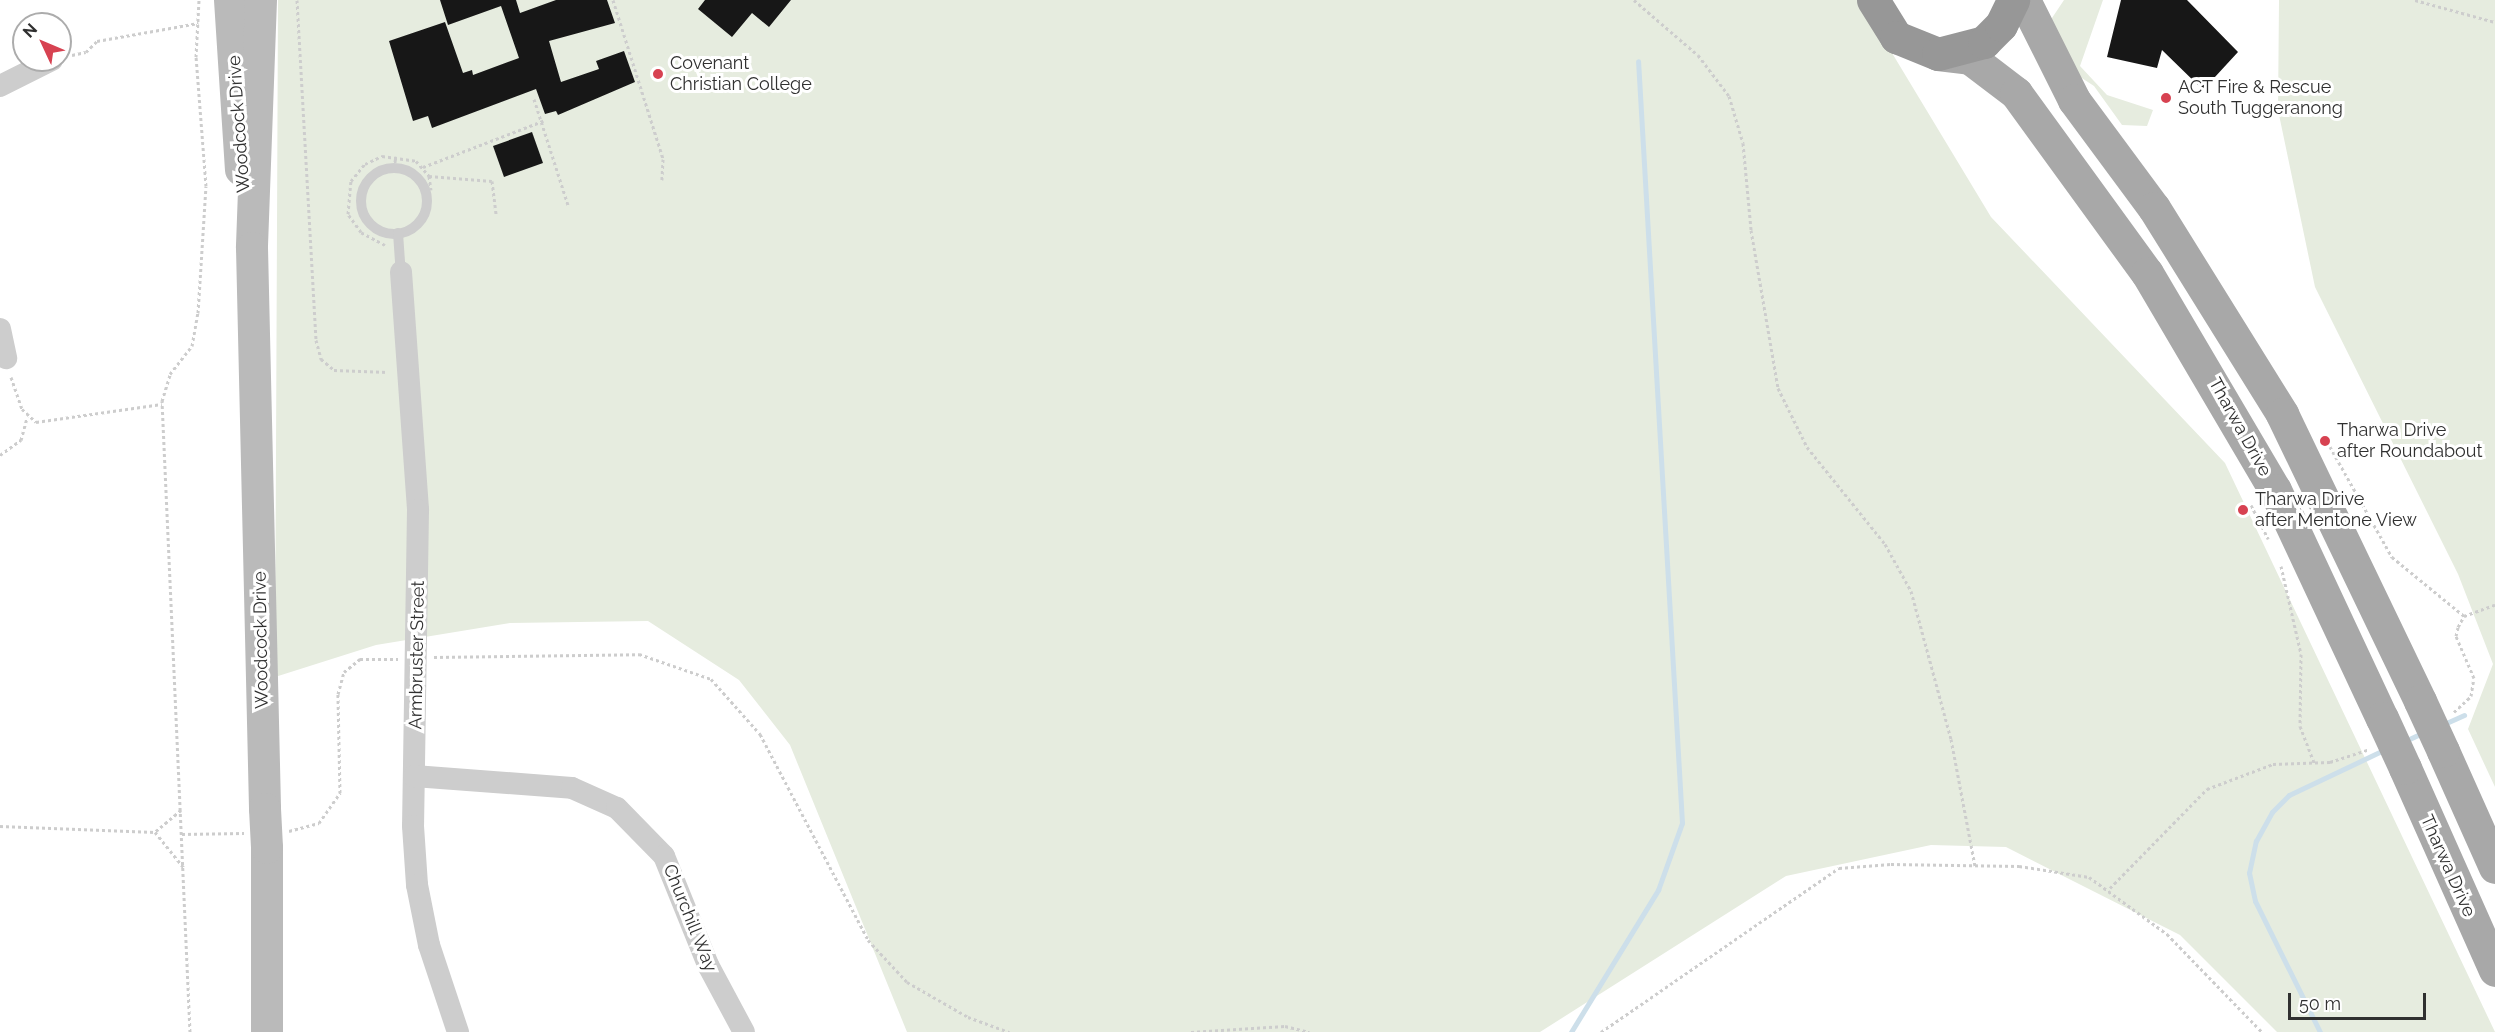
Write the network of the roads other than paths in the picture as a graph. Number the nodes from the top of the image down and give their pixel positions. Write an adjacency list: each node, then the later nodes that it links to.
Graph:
1 (230, 0): 10 (main road, Woodcock Drive)
2 (261, 0): 10 (main road, Woodcock Drive)
3 (1873, 0): 6 (highway)
4 (2013, 0): 6 (highway)
5 (2024, 0): 15 (main road, bridge)
6 (1938, 54): 16 (main road, Tharwa Drive, bridge)
7 (28, 72): 8 (street)
8 (0, 86)
9 (398, 233): 9 (lane); 11 (lane)
10 (252, 248): 17 (main road, Woodcock Drive)
11 (394, 264): 14 (street, Armbruster Street)
12 (0, 329): 13 (street)
13 (6, 358)
14 (414, 776): 18 (street, Armbruster Street); 19 (street, Churchill Way)
15 (2495, 867)
16 (2495, 970)
17 (267, 1032)
18 (458, 1032)
19 (744, 1032)

